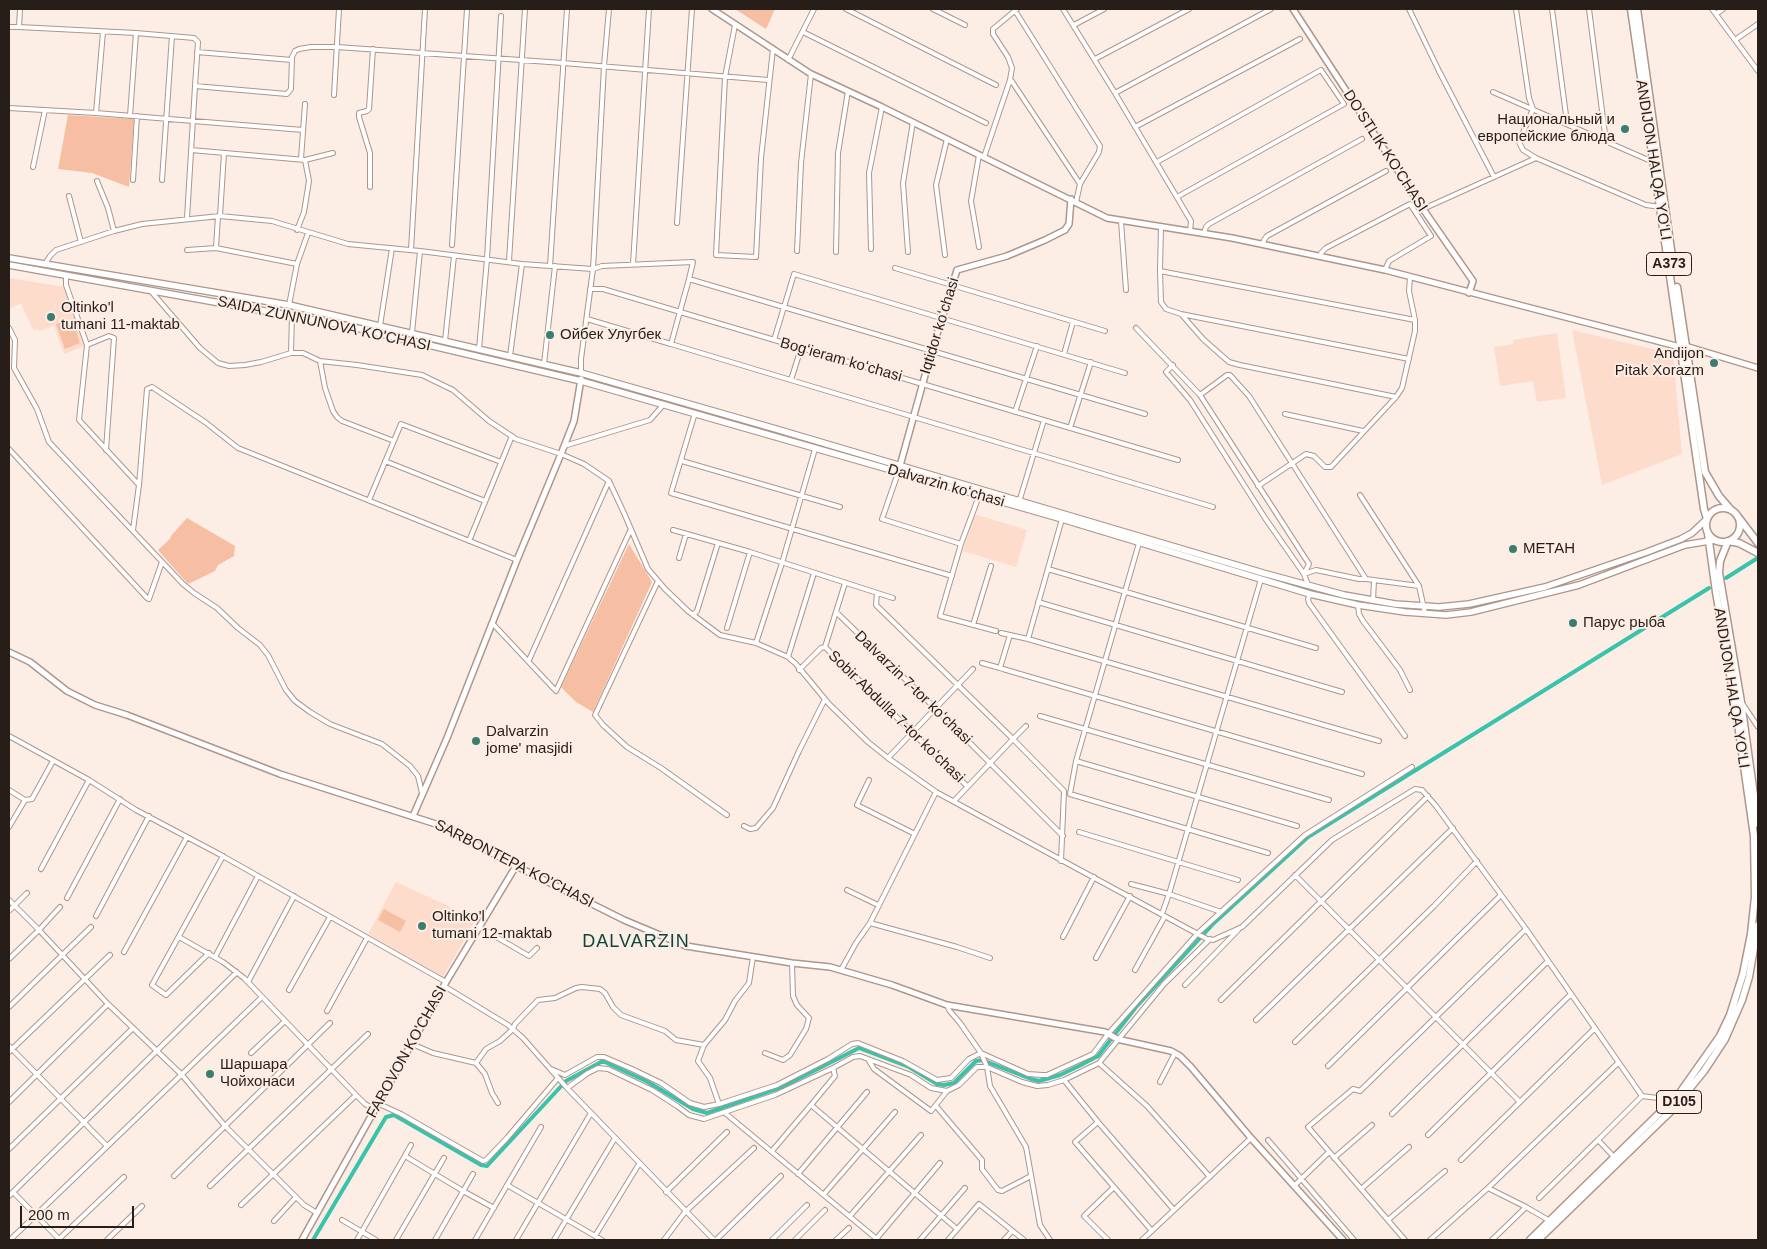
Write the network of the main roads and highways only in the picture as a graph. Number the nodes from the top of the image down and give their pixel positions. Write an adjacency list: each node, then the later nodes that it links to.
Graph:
1 (1631, 9): 7 (highway, ANDIJON HALQA YO‘LI / A373)
2 (1637, 9): 7 (highway, ANDIJON HALQA YO‘LI / A373)
3 (9, 258): 5 (main road, SAIDA ZUNNUNOVA KO'CHASI)
4 (9, 265): 6 (main road, SAIDA ZUNNUNOVA KO'CHASI)
5 (100, 274): 6 (main road); 8 (main road, SAIDA ZUNNUNOVA KO'CHASI)
6 (99, 281): 9 (main road, SAIDA ZUNNUNOVA KO'CHASI)
7 (1683, 346): 12 (highway, ANDIJON HALQA YO‘LI / A373); 14 (highway, ANDIJON HALQA YO‘LI / A373)
8 (581, 373): 10 (main road, Dalvarzin koʻchasi)
9 (582, 381): 10 (main road, Dalvarzin koʻchasi)
10 (852, 455): 11 (main road, Dalvarzin koʻchasi)
11 (899, 470): 15 (main road, Dalvarzin koʻchasi); 15 (main road, Dalvarzin koʻchasi)
12 (1731, 510): 13 (highway, A373); 14 (highway)
13 (1737, 516): 17 (highway); 18 (highway, A373)
14 (1707, 519): 16 (highway, A373); 24 (main road)
15 (1074, 520): 22 (main road, Dalvarzin koʻchasi); 23 (main road, Dalvarzin koʻchasi)
16 (1711, 538): 17 (highway); 25 (main road); 26 (highway, ANDIJON HALQA YO‘LI / D105)
17 (1728, 541): 19 (highway); 21 (highway, ANDIJON HALQA YO‘LI / D105)
18 (1758, 543)
19 (1746, 546): 20 (highway); 21 (highway)
20 (1758, 553)
21 (1722, 557): 26 (highway, ANDIJON HALQA YO‘LI / D105)
22 (1344, 596): 23 (main road); 24 (main road)
23 (1343, 603): 25 (main road)
24 (1445, 607): 25 (main road)
25 (1446, 615)
26 (1738, 703): 27 (highway, ANDIJON HALQA YO‘LI / D105); 29 (highway, ANDIJON HALQA YO‘LI / D105)
27 (1758, 824)
28 (1758, 925): 30 (highway, D105)
29 (1530, 1240)
30 (1538, 1240)

